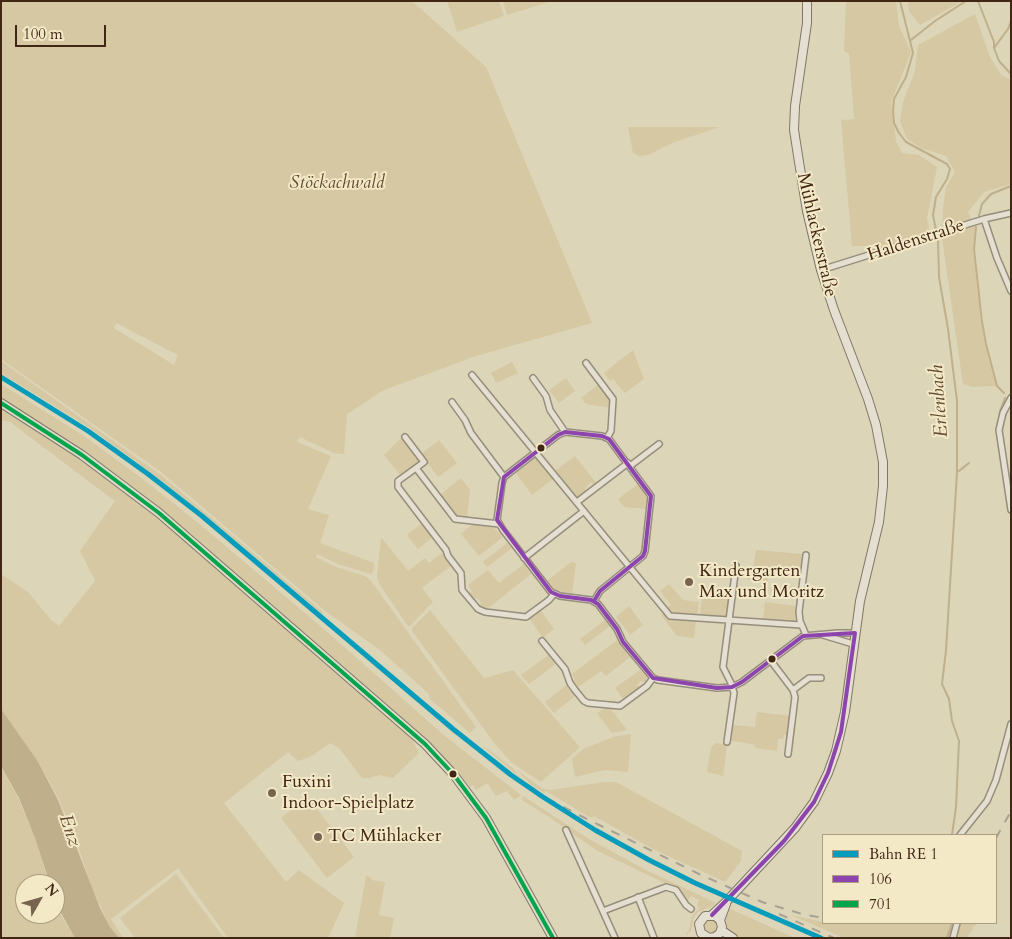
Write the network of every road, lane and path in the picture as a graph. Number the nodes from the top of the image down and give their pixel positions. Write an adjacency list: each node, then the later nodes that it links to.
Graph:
1 (807, 1): 4 (main road, Mühlackerstraße)
2 (1011, 214): 3 (street, Haldenstraße)
3 (984, 219): 4 (street, Haldenstraße); 5 (street)
4 (821, 270): 32 (main road, Mühlackerstraße)
5 (1011, 291)
6 (586, 363): 14 (street)
7 (472, 375): 16 (street)
8 (532, 378): 12 (street)
9 (1011, 398): 21 (street)
10 (452, 402): 19 (street)
11 (1, 403): 57 (main road)
12 (565, 432): 14 (street); 16 (street)
13 (404, 437): 18 (street)
14 (607, 438): 17 (street)
15 (659, 444): 17 (street)
16 (536, 452): 19 (street); 20 (street)
17 (629, 465): 20 (street); 27 (street)
18 (416, 468): 23 (street); 28 (street)
19 (504, 477): 23 (street)
20 (577, 502): 22 (street)
21 (1011, 510)
22 (584, 511): 25 (street); 27 (street)
23 (499, 524): 25 (street)
24 (806, 555): 31 (street)
25 (524, 558): 28 (street)
26 (736, 566): 30 (street)
27 (630, 567): 29 (street); 30 (street)
28 (554, 594): 29 (street)
29 (594, 601): 38 (street)
30 (728, 620): 31 (street); 40 (street)
31 (801, 625): 33 (street)
32 (854, 633): 34 (street); 36 (main road, Mühlackerstraße)
33 (806, 635): 34 (street); 37 (street)
34 (823, 635): 36 (street)
35 (542, 641): 38 (street)
36 (853, 644): 48 (main road, Mühlackerstraße)
37 (770, 661): 40 (street); 41 (street)
38 (653, 678): 40 (street)
39 (821, 678): 41 (street)
40 (732, 687): 43 (street)
41 (793, 690): 44 (street)
42 (1011, 724): 46 (street)
43 (727, 742)
44 (788, 754)
45 (566, 830): 50 (street)
46 (961, 834)
47 (638, 897): 49 (street); 50 (street); 59 (street)
48 (726, 902): 51 (main road, Mühlackerstraße); 52 (main road)
49 (691, 909)
50 (603, 912): 58 (street)
51 (712, 915): 52 (main road); 54 (main road)
52 (720, 920): 55 (main road)
53 (957, 924): 62 (street)
54 (700, 930): 56 (main road); 60 (main road)
55 (718, 935): 56 (main road); 61 (main road)
56 (704, 937)
57 (553, 938)
58 (615, 938)
59 (654, 938)
60 (694, 938)
61 (733, 938)
62 (953, 938)

